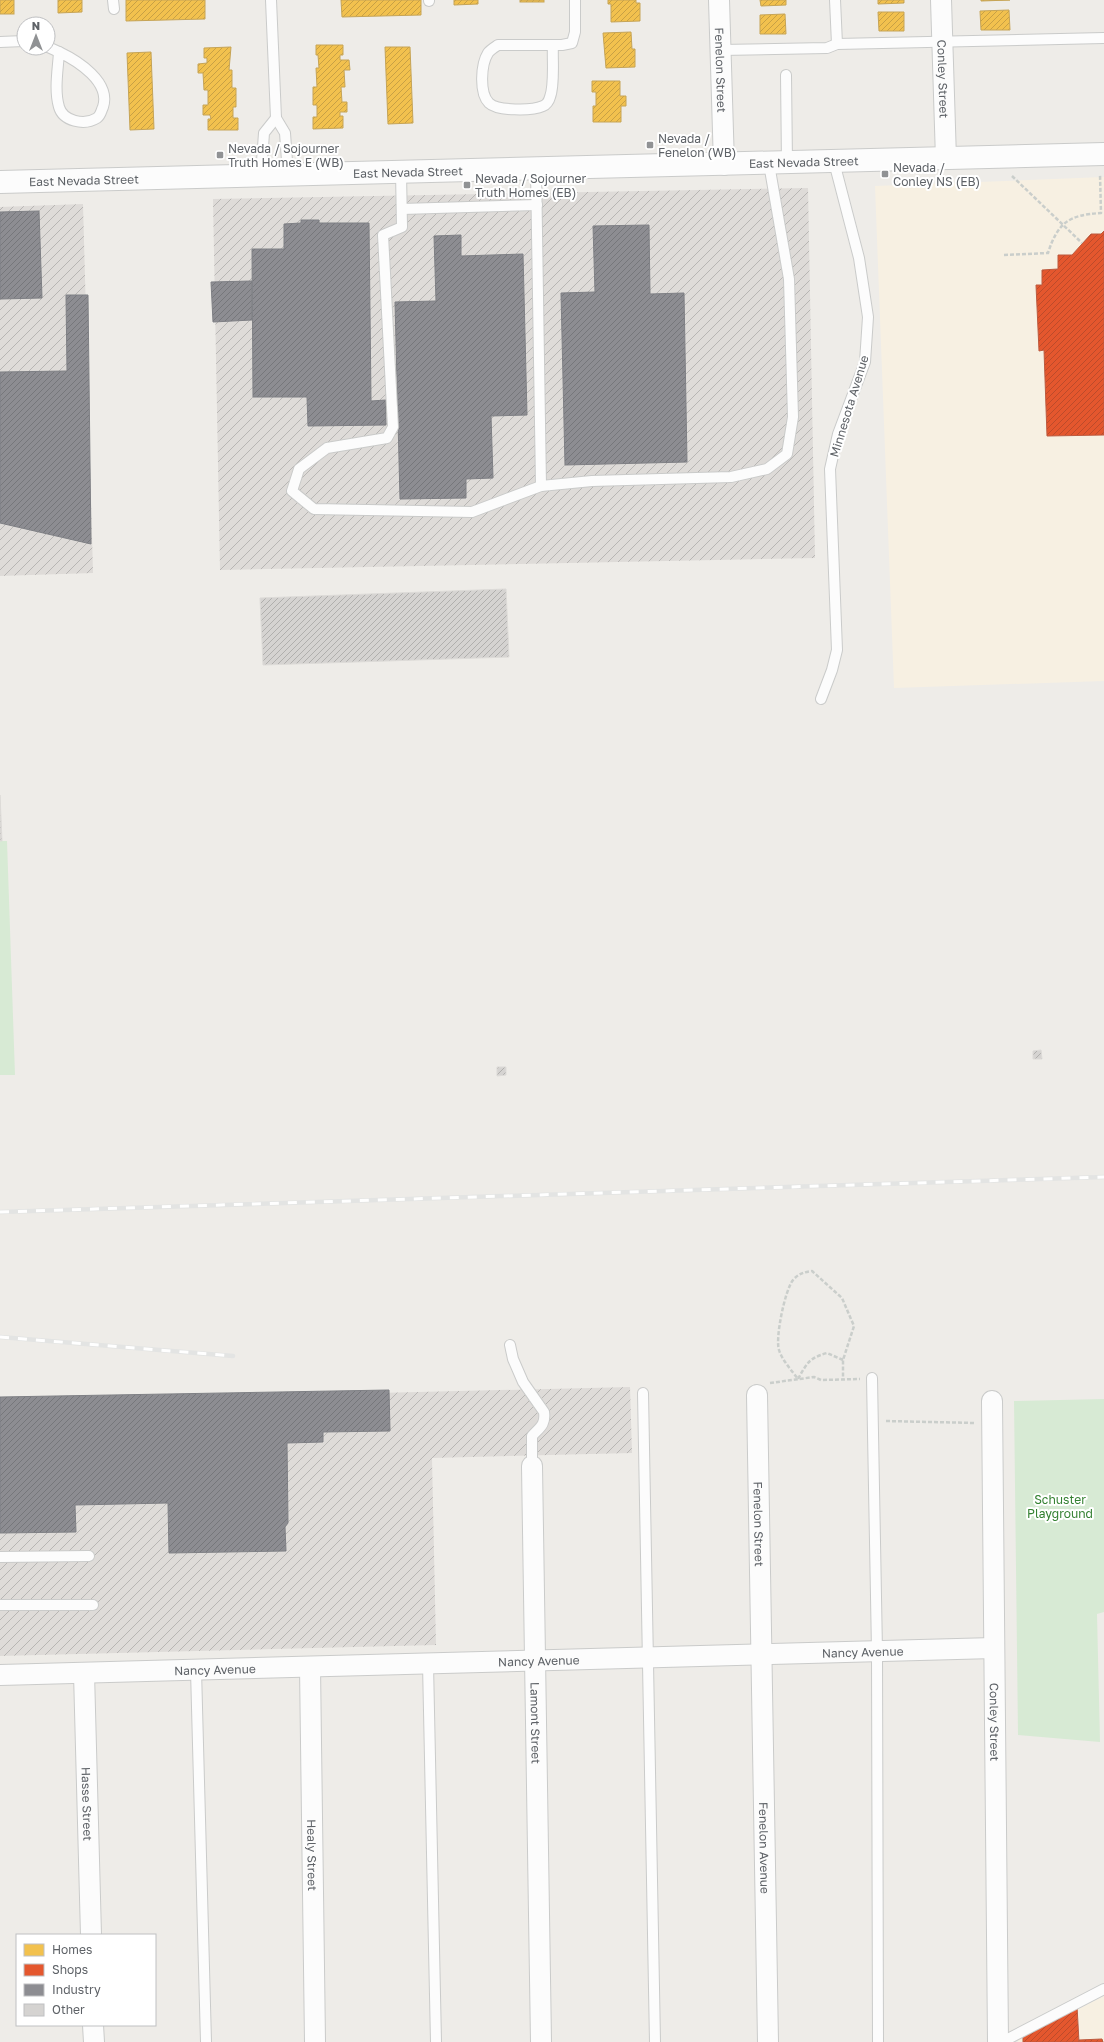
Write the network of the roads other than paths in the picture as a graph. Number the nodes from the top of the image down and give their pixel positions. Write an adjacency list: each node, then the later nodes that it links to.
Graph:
1 (271, 0): 16 (lane)
2 (575, 0): 11 (lane)
3 (719, 0): 12 (street, Fenelon Street)
4 (835, 0): 10 (lane)
5 (941, 0): 9 (street, Conley Street)
6 (1104, 38): 9 (lane)
7 (16, 41): 8 (lane)
8 (0, 42)
9 (942, 43): 10 (lane); 17 (street, Conley Street)
10 (836, 44): 12 (lane)
11 (553, 45): 11 (lane)
12 (721, 50): 21 (street, Fenelon Street)
13 (56, 51): 14 (lane)
14 (59, 52): 14 (lane)
15 (786, 75): 20 (lane)
16 (276, 118): 24 (lane); 25 (lane)
17 (946, 158): 18 (street, East Nevada Street); 19 (street, East Nevada Street)
18 (834, 162): 20 (street, East Nevada Street); 30 (lane, Minnesota Avenue)
19 (1102, 162)
20 (778, 163): 21 (street, East Nevada Street); 29 (lane)
21 (724, 165): 22 (street, East Nevada Street)
22 (536, 169): 23 (street, East Nevada Street); 27 (lane)
23 (401, 172): 24 (street, East Nevada Street); 28 (lane)
24 (288, 175): 25 (street, East Nevada Street)
25 (261, 176): 26 (street, East Nevada Street)
26 (0, 182)
27 (537, 205): 28 (lane); 29 (lane)
28 (402, 208): 29 (lane)
29 (541, 486)
30 (821, 700)
31 (510, 1345): 36 (lane, Lamont Street)
32 (872, 1378): 42 (lane)
33 (643, 1393): 44 (lane)
34 (757, 1395): 43 (street, Fenelon Street)
35 (992, 1401): 41 (street, Conley Street)
36 (532, 1466): 45 (street, Lamont Street)
37 (89, 1556): 38 (lane)
38 (0, 1557)
39 (0, 1605): 40 (lane)
40 (93, 1605)
41 (994, 1648): 42 (street, Nancy Avenue); 62 (street, Conley Street)
42 (877, 1651): 43 (street, Nancy Avenue); 61 (lane)
43 (760, 1654): 44 (street, Nancy Avenue); 60 (street, Fenelon Avenue)
44 (648, 1658): 45 (street, Nancy Avenue); 59 (lane)
45 (535, 1661): 46 (street, Nancy Avenue); 58 (street, Lamont Street)
46 (428, 1664): 47 (street, Nancy Avenue); 57 (lane)
47 (310, 1667): 48 (street, Nancy Avenue); 56 (street, Healy Street)
48 (196, 1670): 49 (street, Nancy Avenue); 55 (lane)
49 (84, 1673): 50 (street, Nancy Avenue); 51 (street, Hasse Street)
50 (0, 1676)
51 (91, 1934)
52 (1104, 1989): 63 (lane)
53 (93, 2026): 54 (street)
54 (94, 2042)
55 (206, 2042)
56 (315, 2042)
57 (436, 2042)
58 (541, 2042)
59 (655, 2042)
60 (768, 2042)
61 (878, 2042)
62 (998, 2042)
63 (1002, 2042)

